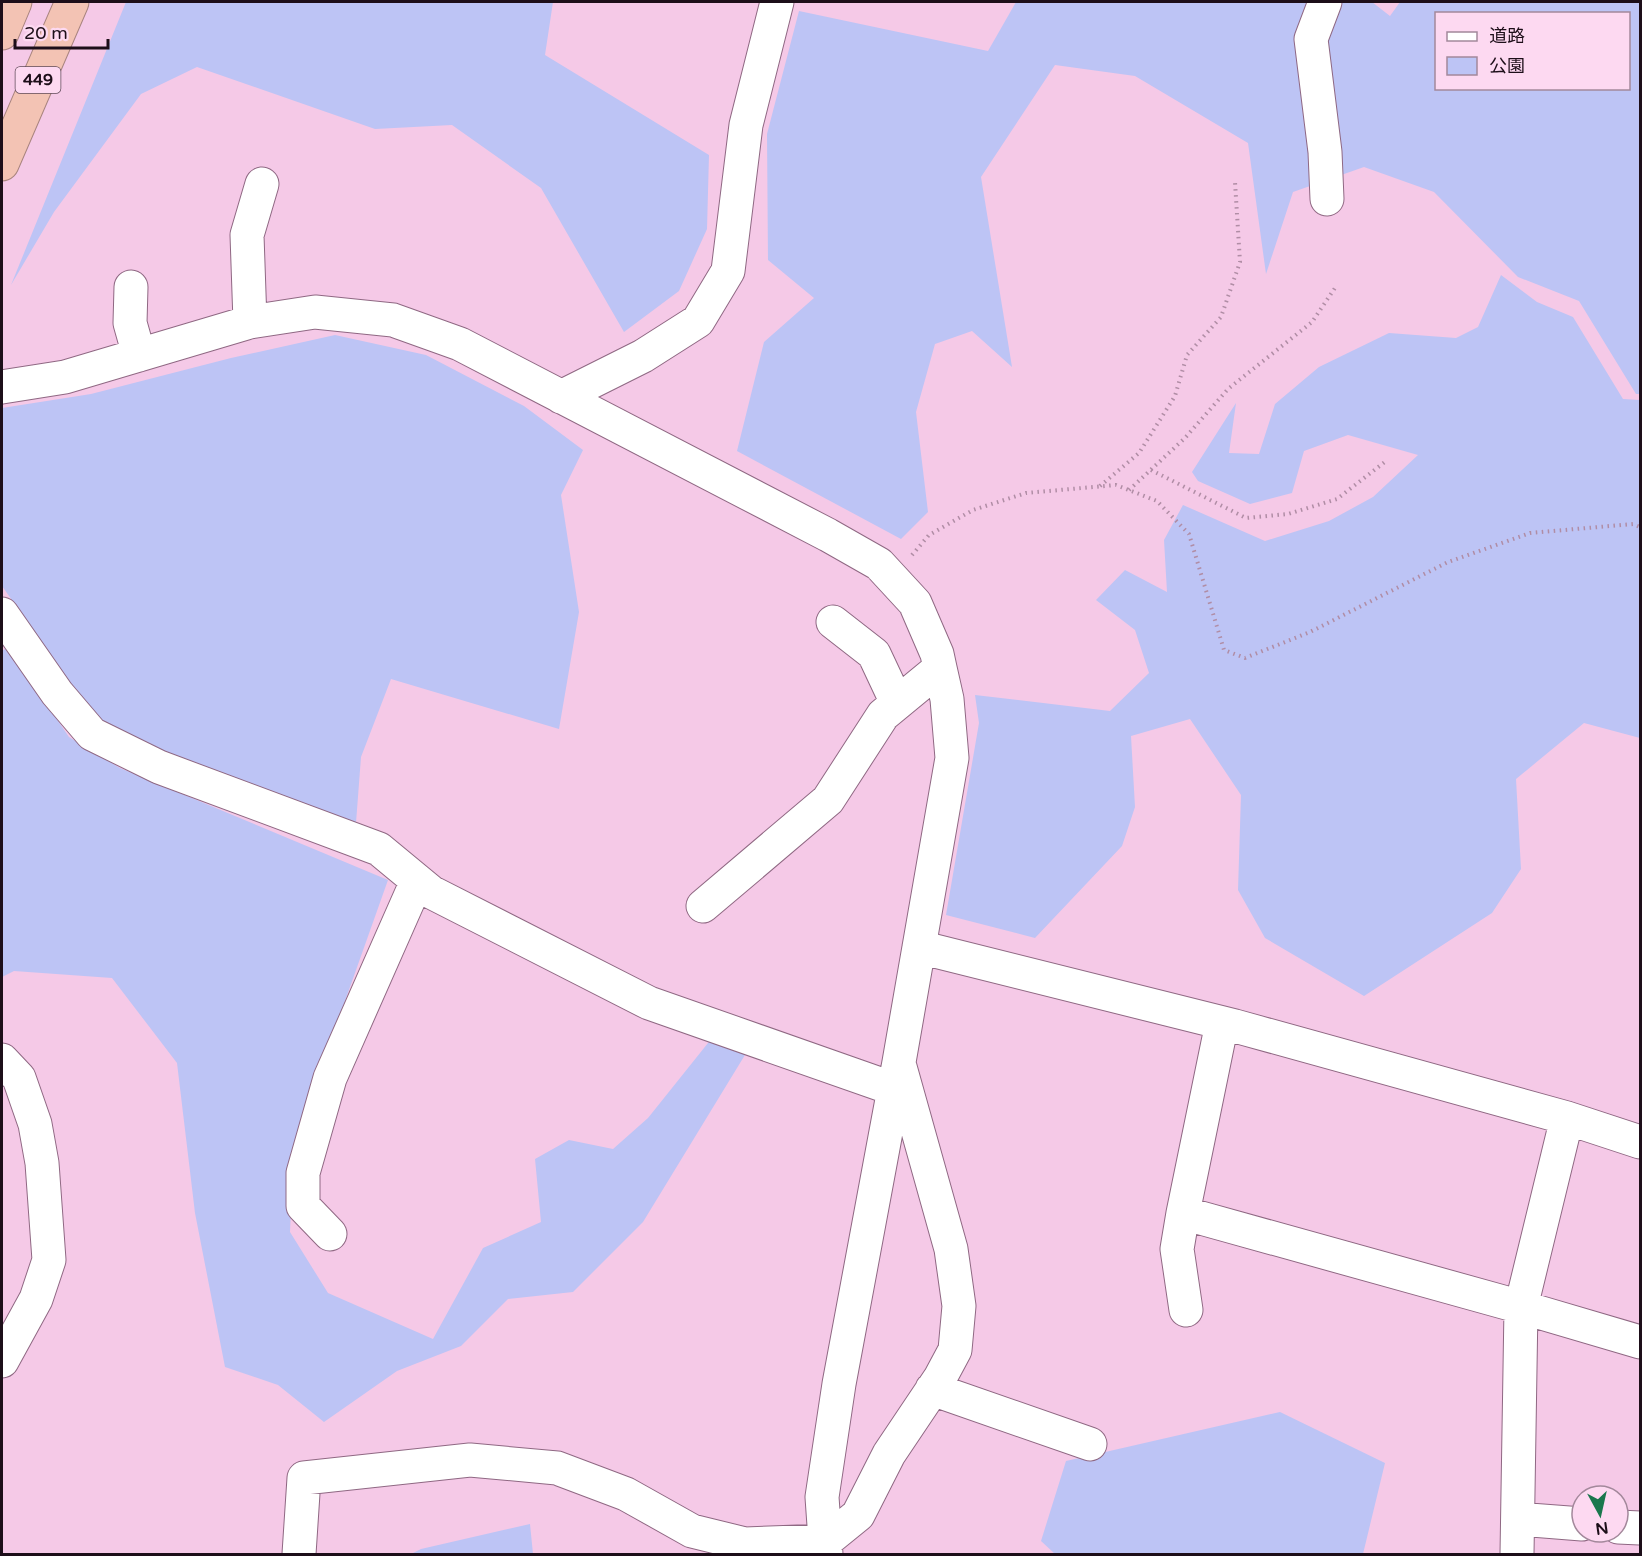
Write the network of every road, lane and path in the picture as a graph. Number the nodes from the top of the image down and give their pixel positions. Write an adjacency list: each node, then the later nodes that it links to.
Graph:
1 (15, 2): 5 (highway)
2 (72, 2): 6 (highway, 449)
3 (777, 2): 15 (street)
4 (1325, 2): 9 (street)
5 (2, 33)
6 (2, 164)
7 (1235, 182): 18 (path)
8 (262, 184): 12 (street)
9 (1328, 200)
10 (131, 287): 13 (street)
11 (1335, 288): 17 (path)
12 (250, 322): 13 (street); 15 (street)
13 (139, 355): 14 (street)
14 (2, 387)
15 (561, 397): 21 (street)
16 (1386, 461): 17 (path)
17 (1151, 470): 19 (path)
18 (1100, 487): 19 (path); 21 (path)
19 (1129, 490): 20 (path)
20 (1641, 527)
21 (892, 578): 24 (street)
22 (833, 622): 25 (street)
23 (5, 626): 26 (street)
24 (940, 668): 25 (street); 28 (street)
25 (897, 703): 27 (street)
26 (417, 881): 31 (street); 35 (street)
27 (703, 906)
28 (920, 947): 29 (street); 31 (street)
29 (1222, 1023): 32 (street); 34 (street)
30 (2, 1060): 39 (street)
31 (896, 1076): 40 (street); 44 (street)
32 (1567, 1118): 33 (street); 36 (street)
33 (1641, 1142)
34 (1183, 1212): 36 (street); 37 (street)
35 (330, 1234)
36 (1521, 1306): 38 (street); 42 (street)
37 (1186, 1310)
38 (1641, 1342)
39 (2, 1361)
40 (932, 1389): 41 (street); 44 (street)
41 (1090, 1444)
42 (1518, 1519): 43 (street); 46 (street)
43 (1570, 1523)
44 (826, 1548): 45 (street)
45 (299, 1554)
46 (1517, 1554)

